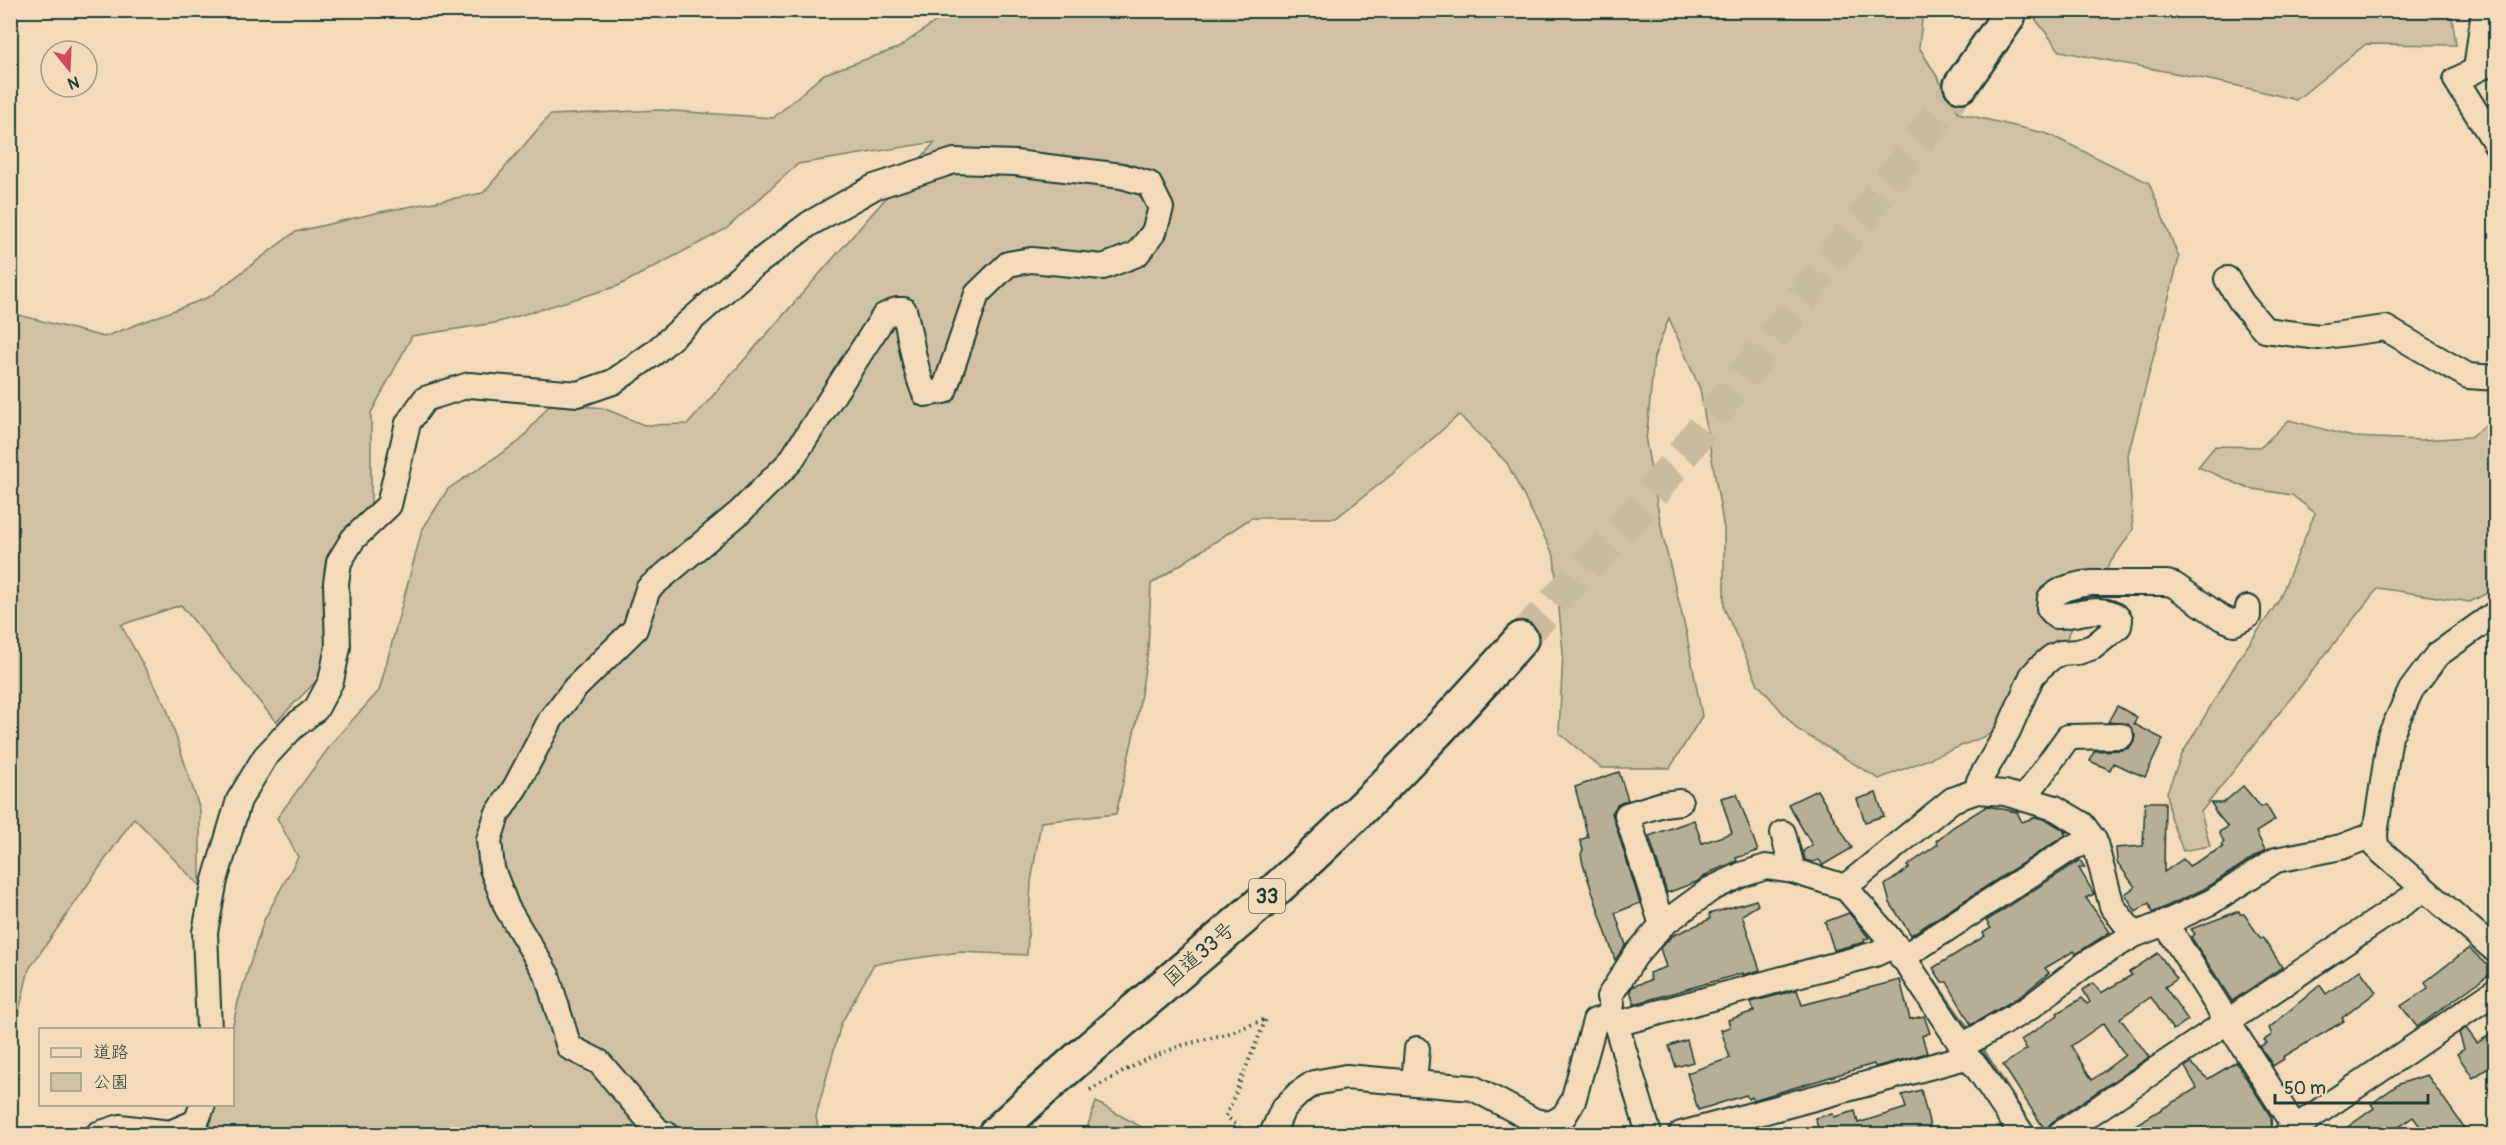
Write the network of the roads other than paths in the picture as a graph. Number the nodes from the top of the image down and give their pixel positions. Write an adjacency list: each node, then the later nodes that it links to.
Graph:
1 (2484, 10): 3 (street)
2 (2008, 17): 4 (highway)
3 (2486, 65): 5 (street)
4 (1961, 85)
5 (2496, 144)
6 (2227, 279): 7 (street)
7 (2496, 378)
8 (2248, 608): 12 (street)
9 (2496, 614): 16 (street)
10 (1521, 639): 37 (highway, 国道33号 / 33)
11 (2121, 736): 13 (street)
12 (1977, 791): 13 (street); 19 (street)
13 (2025, 797): 17 (street)
14 (1680, 802): 22 (street)
15 (1783, 832): 18 (street)
16 (2375, 834): 20 (street); 21 (street)
17 (2094, 840): 23 (street); 25 (street)
18 (1793, 871): 19 (street); 22 (street)
19 (1845, 887): 25 (street)
20 (2423, 890): 24 (street); 28 (street)
21 (2165, 924): 23 (street); 28 (street)
22 (1662, 925): 27 (street)
23 (2134, 935): 31 (street)
24 (2496, 951)
25 (1898, 952): 27 (street); 31 (street)
26 (2496, 991): 34 (street)
27 (1613, 1020): 32 (street); 39 (street)
28 (2227, 1024): 34 (street); 42 (street)
29 (209, 1028): 36 (street)
30 (1417, 1049): 32 (street)
31 (1964, 1052): 40 (street); 41 (street)
32 (1414, 1083): 38 (street)
33 (202, 1106): 35 (street)
34 (2294, 1132)
35 (98, 1134)
36 (666, 1134)
37 (995, 1134)
38 (1272, 1134)
39 (1648, 1134)
40 (1681, 1134)
41 (2022, 1134)
42 (2060, 1134)

